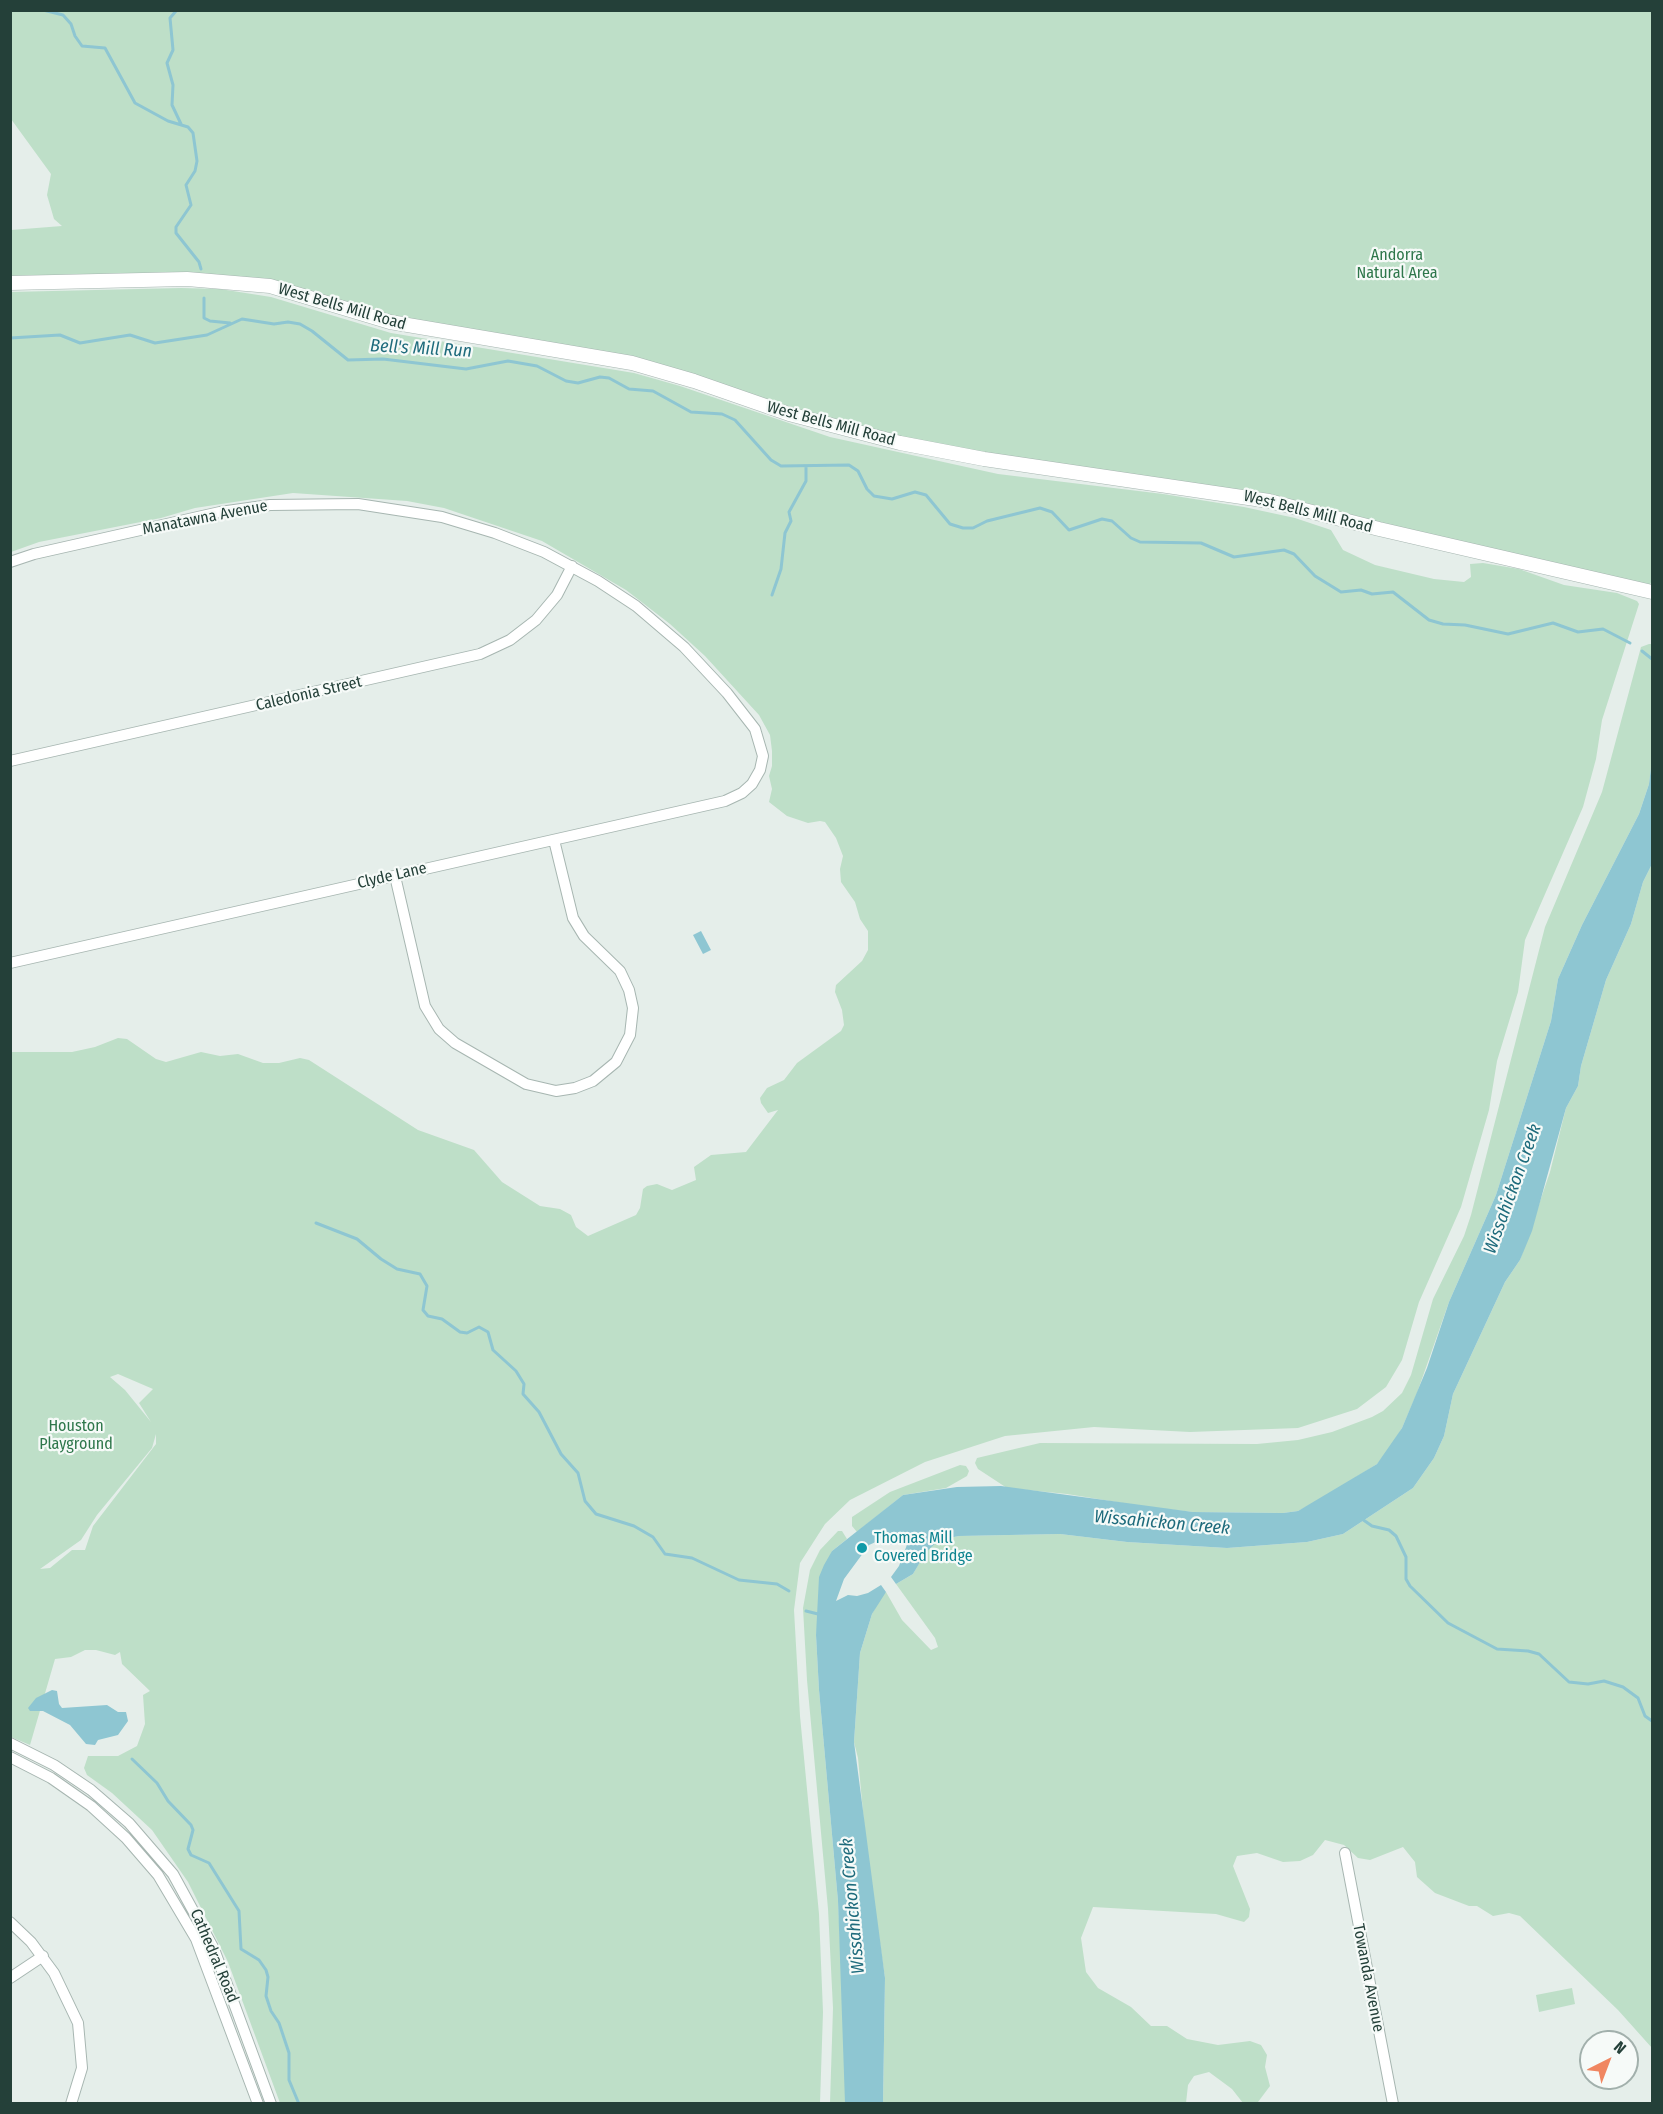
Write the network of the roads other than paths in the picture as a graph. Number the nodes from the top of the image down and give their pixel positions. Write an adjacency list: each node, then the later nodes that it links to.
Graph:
1 (10, 283): 4 (street, West Bells Mill Road)
2 (10, 562): 3 (street, Manatawna Avenue)
3 (572, 566): 5 (street, Caledonia Street); 6 (street, Manatawna Avenue)
4 (1653, 592)
5 (10, 761)
6 (760, 770): 7 (street, Clyde Lane)
7 (554, 840): 8 (street, Clyde Lane); 8 (street)
8 (395, 876): 9 (street, Clyde Lane)
9 (10, 963)
10 (10, 1743): 18 (street, Cathedral Road)
11 (10, 1757): 17 (street, Cathedral Road)
12 (1344, 1852): 19 (street, Towanda Avenue)
13 (10, 1922): 14 (street)
14 (42, 1956): 15 (street); 16 (street)
15 (10, 1978)
16 (71, 2103)
17 (258, 2103)
18 (271, 2103)
19 (1393, 2103)

